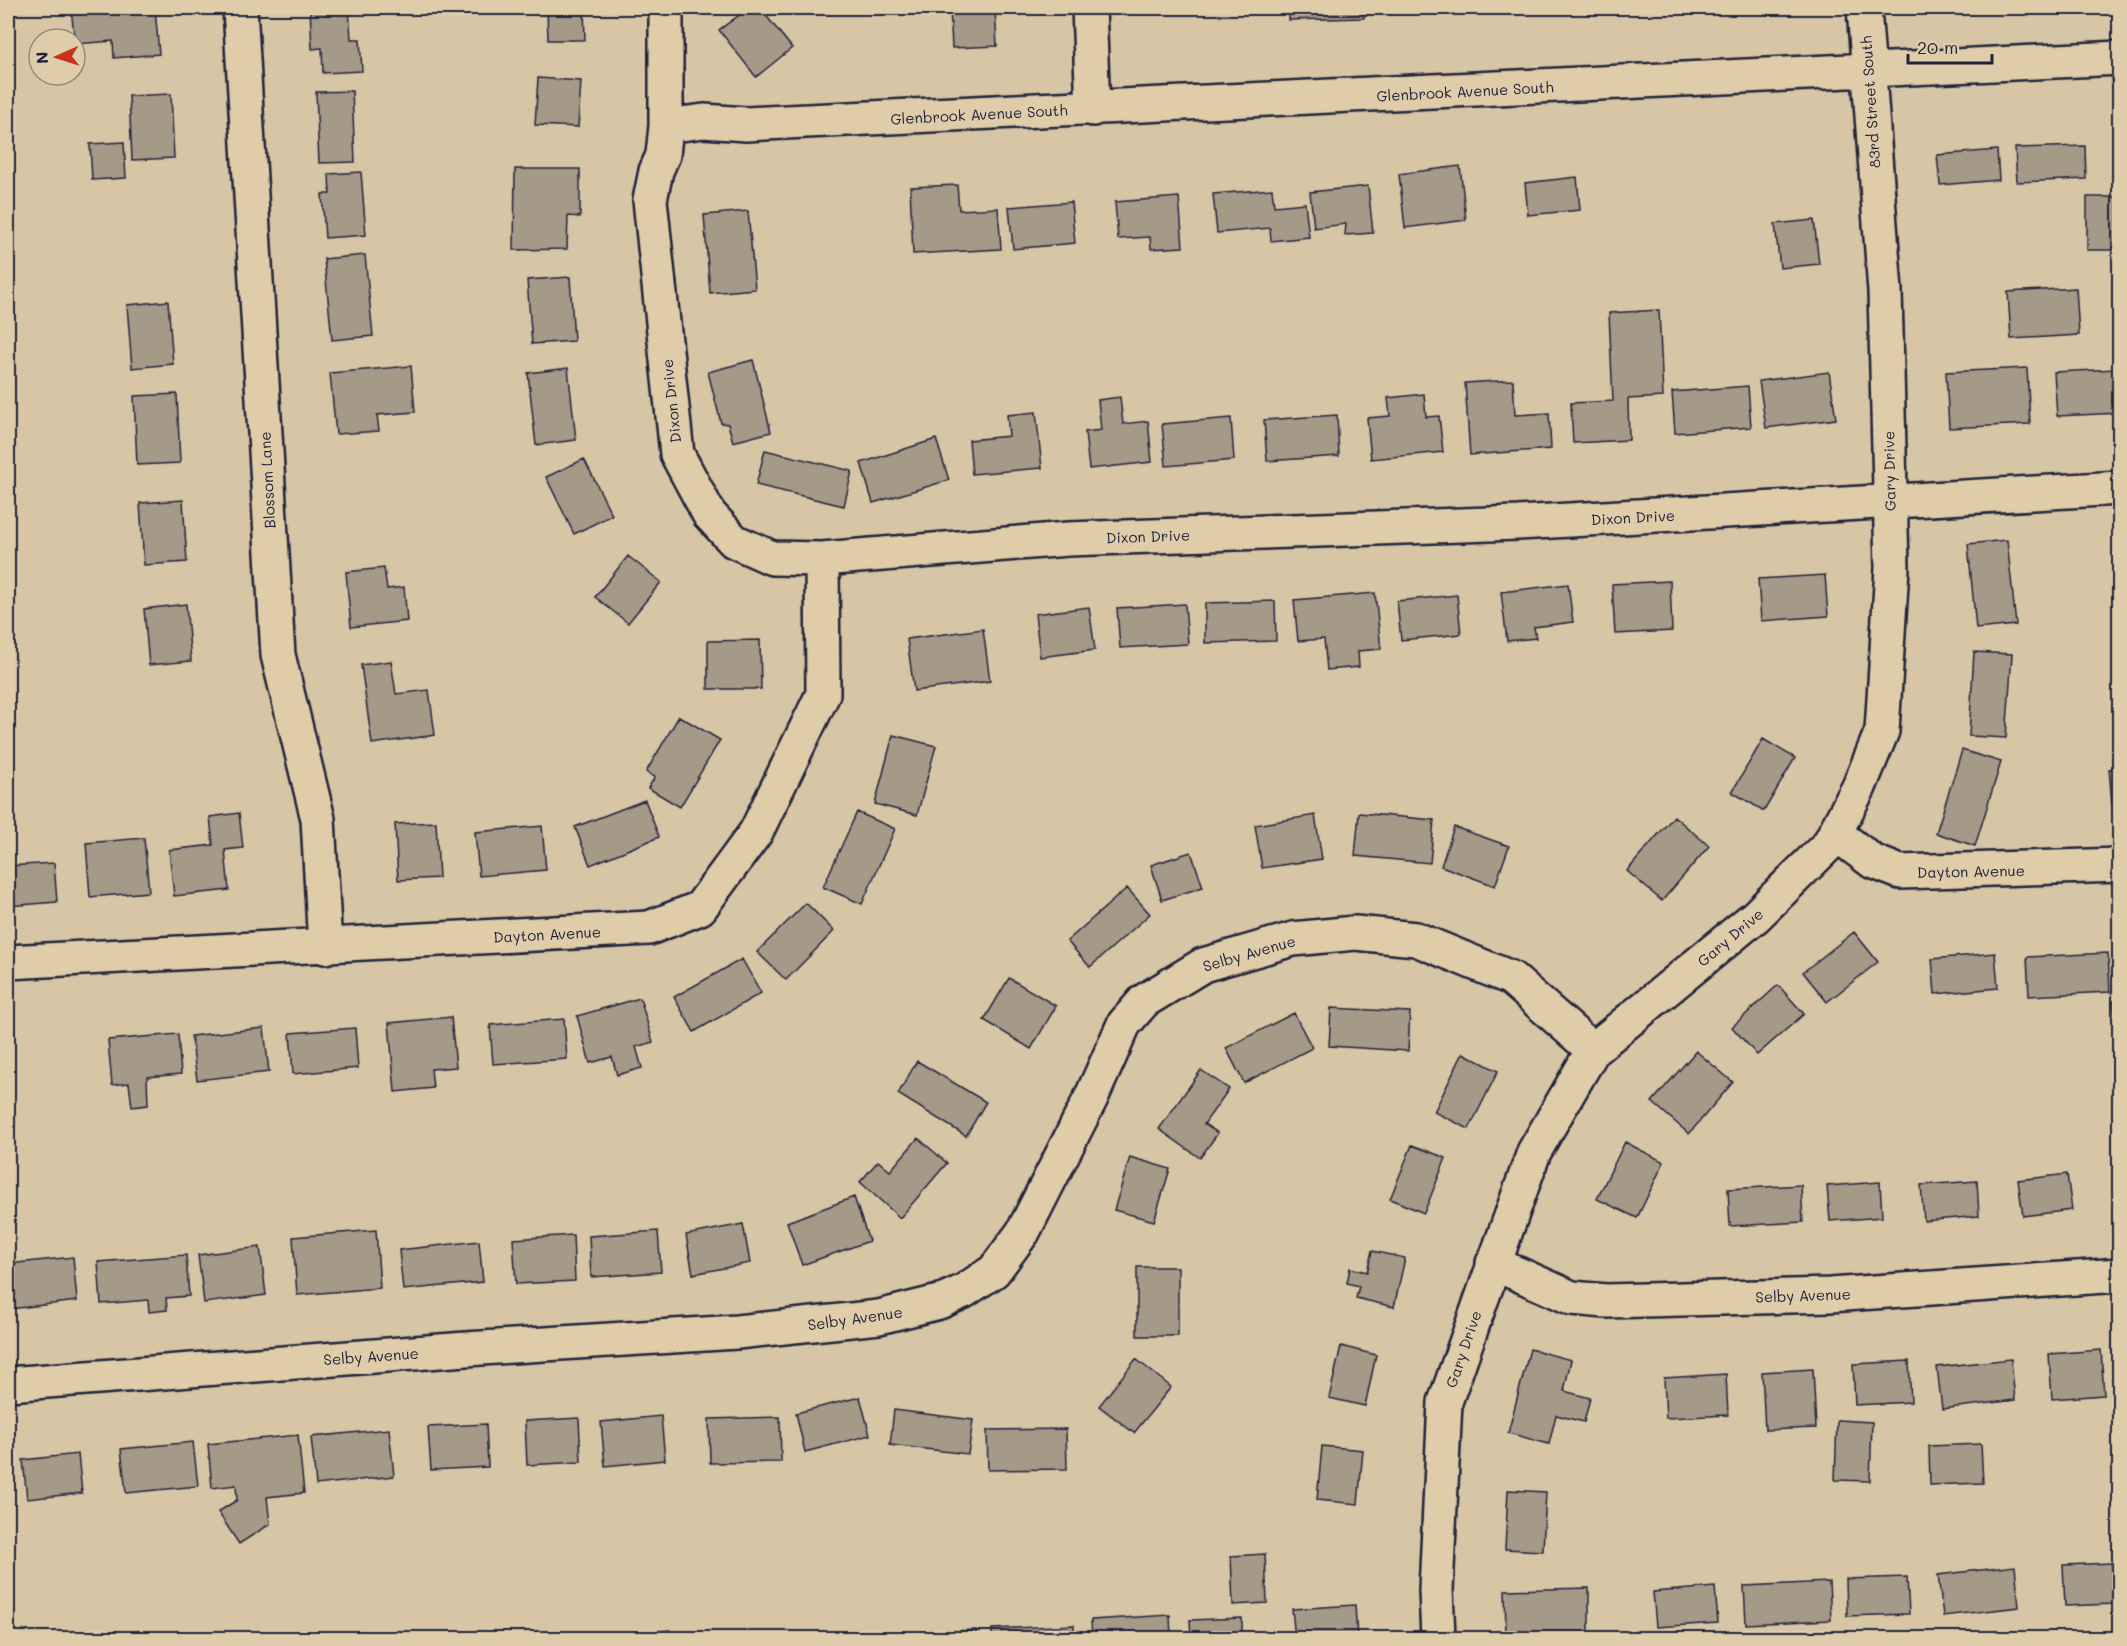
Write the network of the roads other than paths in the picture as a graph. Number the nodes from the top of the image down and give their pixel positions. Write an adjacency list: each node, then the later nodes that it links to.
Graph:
1 (240, 8): 15 (street, Blossom Lane)
2 (666, 8): 8 (street, Dixon Drive)
3 (1089, 8): 7 (street)
4 (1864, 8): 6 (street, 83rd Street South)
5 (2120, 58): 6 (street, Glenbrook Avenue South)
6 (1867, 69): 7 (street, Glenbrook Avenue South); 9 (street, 83rd Street South)
7 (1093, 109): 8 (street, Glenbrook Avenue South)
8 (666, 126): 12 (street, Dixon Drive)
9 (1877, 196): 11 (street, Gary Drive)
10 (2120, 488): 11 (street, Dixon Drive)
11 (1890, 502): 12 (street, Dixon Drive); 13 (street, Gary Drive)
12 (822, 560): 15 (street, Dayton Avenue)
13 (1835, 833): 14 (street, Dayton Avenue); 17 (street, Gary Drive)
14 (2120, 865)
15 (325, 947): 16 (street, Dayton Avenue)
16 (8, 962)
17 (1593, 1050): 18 (street, Gary Drive); 20 (street, Selby Avenue)
18 (1493, 1263): 19 (street, Selby Avenue); 21 (street, Gary Drive)
19 (2120, 1275)
20 (8, 1384)
21 (1438, 1638)

